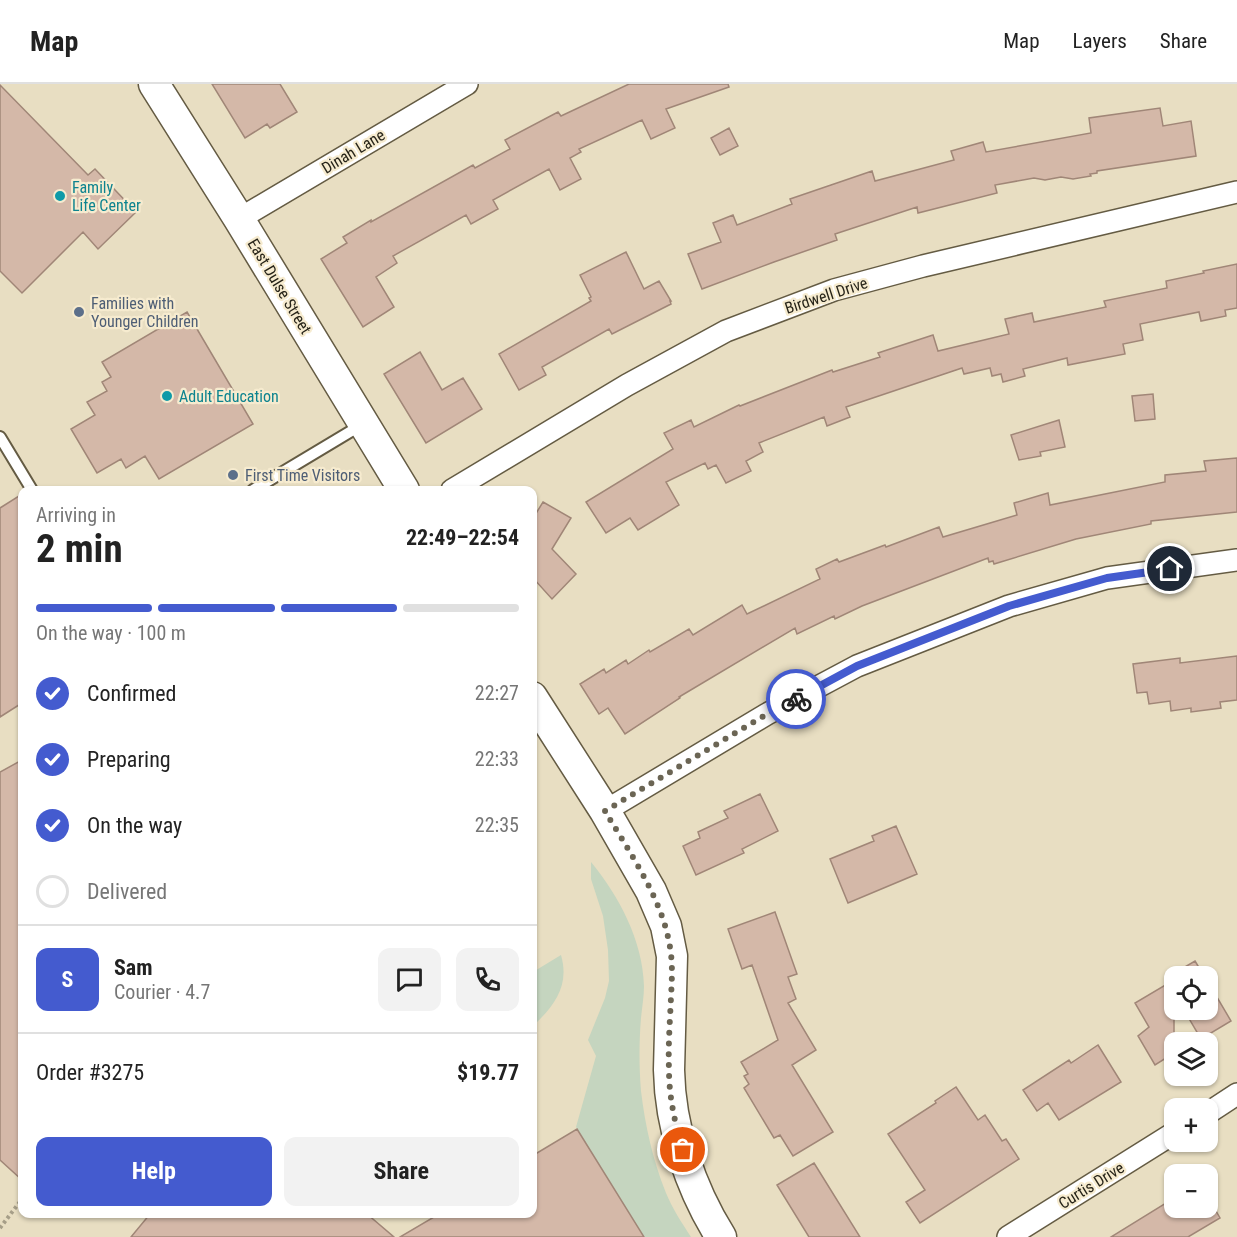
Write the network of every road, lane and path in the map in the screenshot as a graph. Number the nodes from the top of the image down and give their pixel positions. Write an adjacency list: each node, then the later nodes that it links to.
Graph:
1 (154, 84): 4 (street, East Dulse Street)
2 (467, 84): 4 (street, Dinah Lane)
3 (1237, 192): 10 (street, Birdwell Drive)
4 (239, 219): 5 (street, East Dulse Street)
5 (363, 424): 8 (lane); 9 (street, East Dulse Street)
6 (0, 437): 7 (lane)
7 (30, 486)
8 (260, 486)
9 (402, 486)
10 (459, 486)
11 (1237, 560): 13 (street)
12 (537, 705): 13 (street)
13 (605, 811): 19 (street)
14 (1237, 1094): 15 (street)
15 (1218, 1106)
16 (1164, 1139): 20 (street, Curtis Drive)
17 (18, 1204): 18 (path)
18 (0, 1228)
19 (721, 1237)
20 (1008, 1237)

